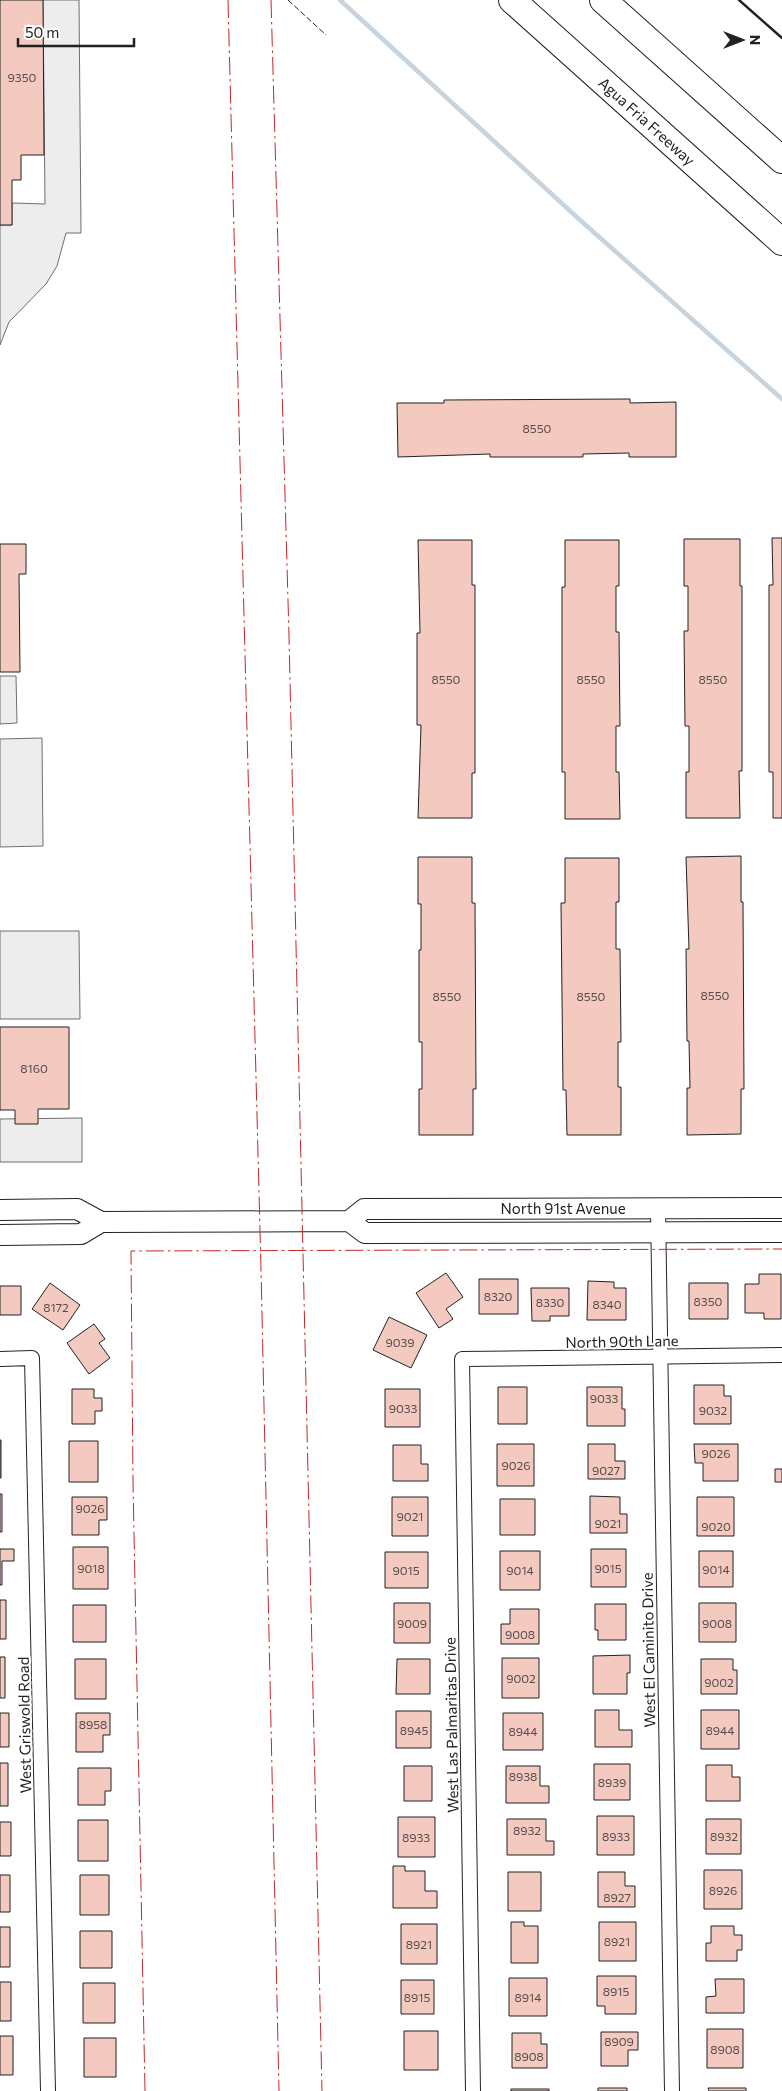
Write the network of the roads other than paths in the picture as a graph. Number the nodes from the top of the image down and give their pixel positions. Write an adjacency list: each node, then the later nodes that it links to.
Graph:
1 (512, 0): 4 (highway, Agua Fria Freeway)
2 (603, 0): 3 (highway)
3 (782, 160)
4 (782, 242)
5 (658, 1208): 6 (main road, North 91st Avenue); 8 (main road, North 91st Avenue); 11 (street, West El Caminito Drive)
6 (782, 1208)
7 (0, 1210): 9 (main road, North 91st Avenue)
8 (349, 1221): 9 (main road, North 91st Avenue); 11 (main road, North 91st Avenue)
9 (101, 1222): 12 (main road, North 91st Avenue)
10 (782, 1232): 11 (main road, North 91st Avenue)
11 (658, 1233): 14 (street, West El Caminito Drive)
12 (0, 1235)
13 (782, 1355): 14 (street, North 90th Lane)
14 (660, 1356): 16 (street, North 90th Lane); 19 (street, West El Caminito Drive)
15 (0, 1359): 17 (street, West Griswold Road)
16 (462, 1359): 18 (street, West Las Palmaritas Drive)
17 (48, 2091)
18 (473, 2091)
19 (672, 2091)

